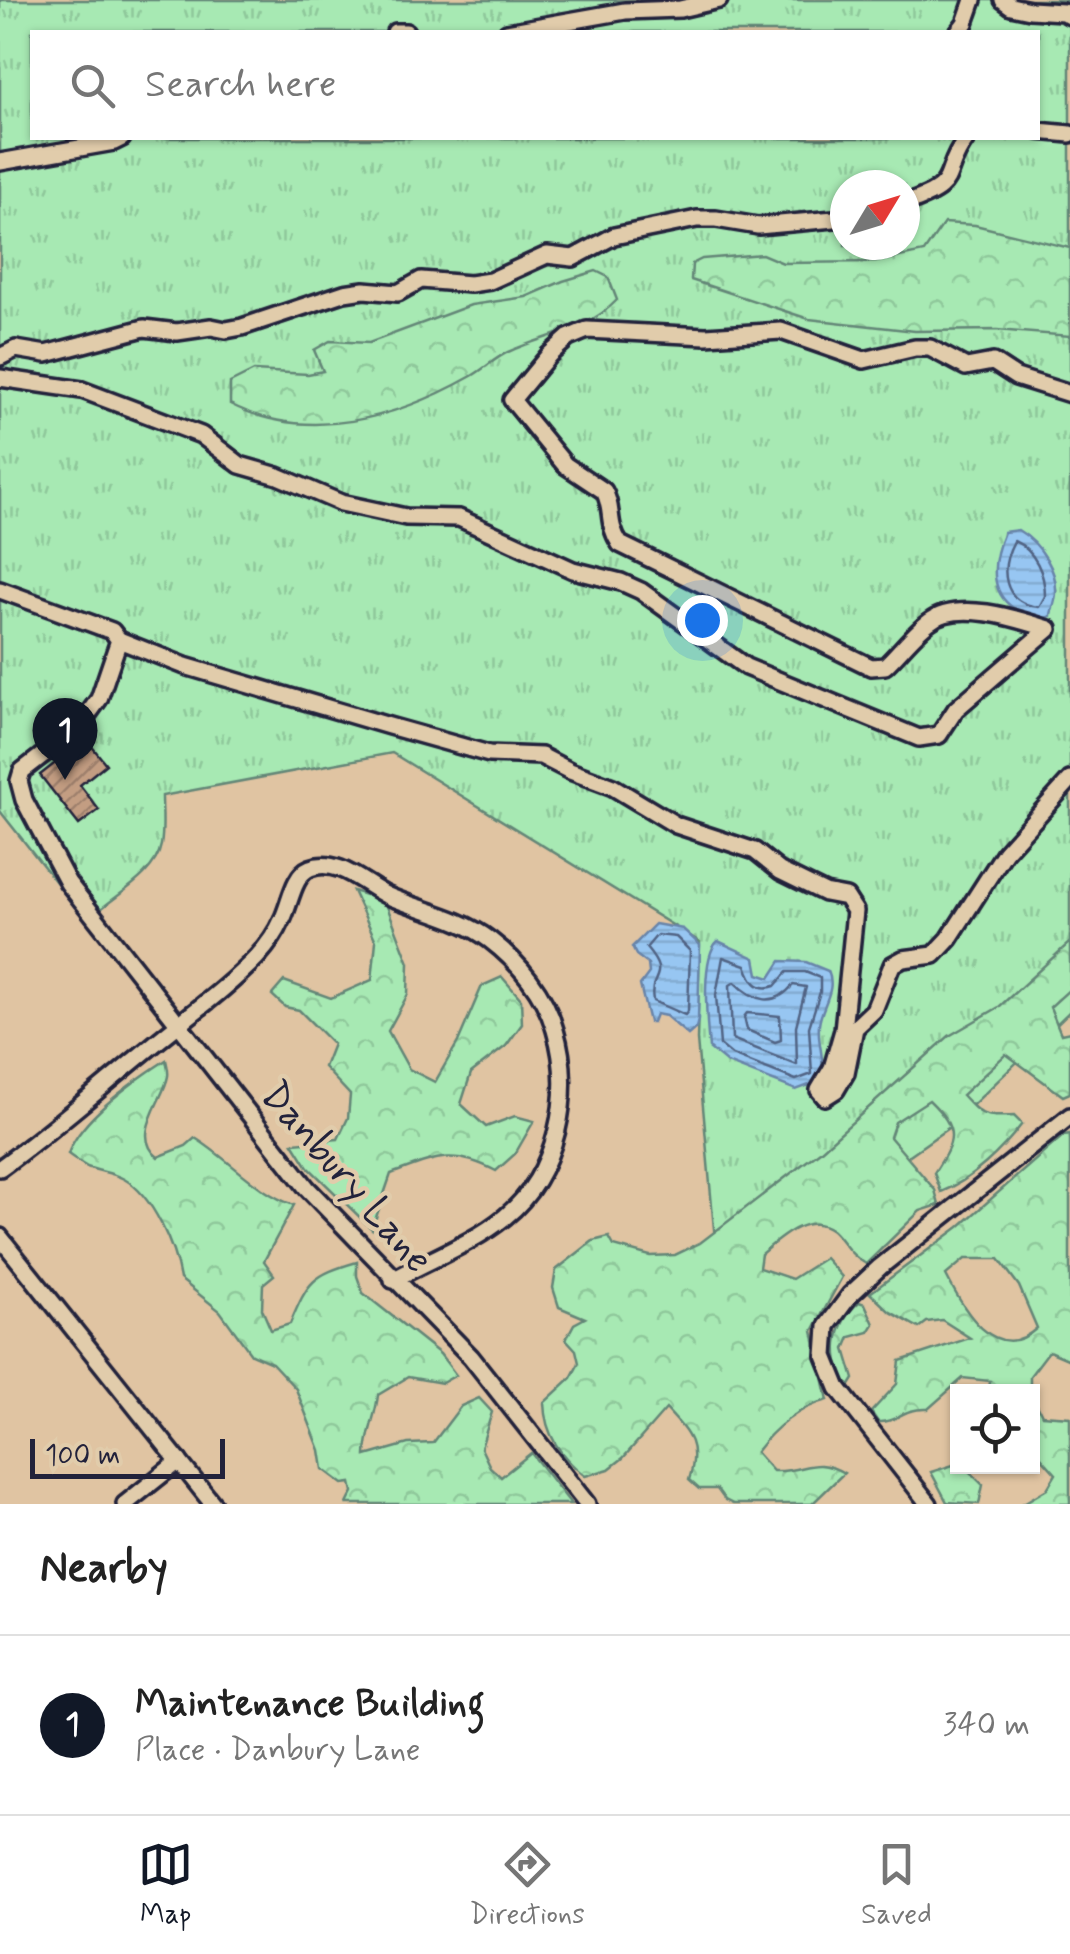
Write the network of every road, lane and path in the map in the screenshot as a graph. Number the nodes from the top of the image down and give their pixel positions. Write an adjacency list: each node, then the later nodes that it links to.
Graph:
1 (719, 0): 5 (street)
2 (973, 0): 6 (street)
3 (1003, 0): 4 (street)
4 (1070, 16)
5 (518, 30)
6 (959, 30)
7 (1040, 131): 8 (street)
8 (1070, 134)
9 (116, 140): 11 (street)
10 (964, 140): 12 (street)
11 (0, 162)
12 (920, 197)
13 (830, 219): 14 (street)
14 (0, 358)
15 (0, 378): 16 (street)
16 (1070, 394)
17 (0, 590): 18 (street)
18 (119, 640): 19 (street); 20 (street, Danbury Lane)
19 (1070, 780)
20 (178, 1024): 22 (street); 24 (street, Danbury Lane); 24 (street)
21 (1070, 1116): 29 (street)
22 (0, 1168)
23 (0, 1238): 25 (street)
24 (393, 1280): 28 (street, Danbury Lane)
25 (178, 1462): 26 (street); 27 (street)
26 (125, 1504)
27 (213, 1504)
28 (588, 1504)
29 (928, 1504)

